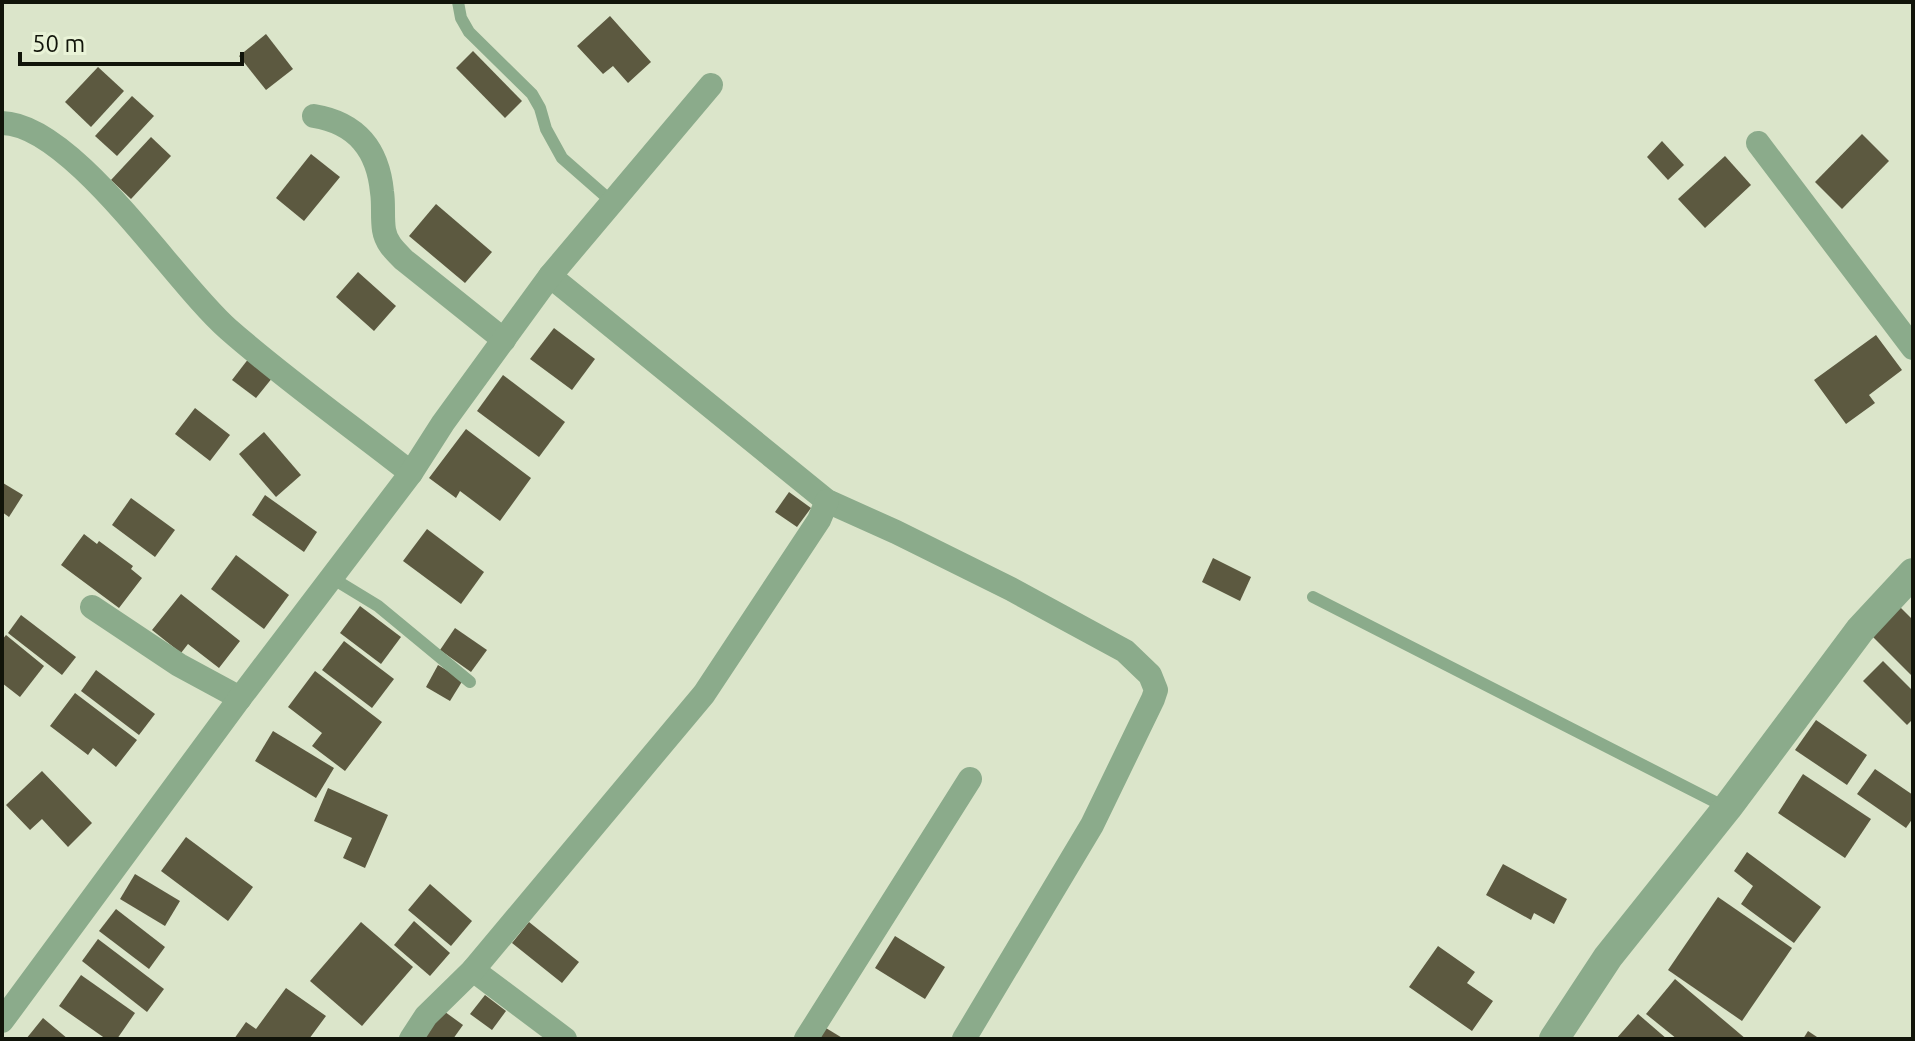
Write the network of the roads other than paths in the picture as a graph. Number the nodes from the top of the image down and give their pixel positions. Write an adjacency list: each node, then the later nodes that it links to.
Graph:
1 (458, 2): 6 (lane)
2 (711, 85): 6 (street)
3 (314, 116): 8 (street)
4 (2, 123): 10 (street)
5 (1758, 143): 9 (street)
6 (611, 201): 7 (street)
7 (550, 276): 8 (street); 11 (street)
8 (504, 340): 10 (street)
9 (1913, 348)
10 (411, 473): 13 (street)
11 (827, 501): 20 (street); 25 (street)
12 (1913, 573): 19 (street)
13 (332, 578): 16 (lane); 17 (street)
14 (1313, 597): 19 (lane)
15 (92, 607): 17 (street)
16 (470, 682)
17 (240, 698): 21 (street)
18 (970, 779): 24 (street)
19 (1727, 808): 26 (street)
20 (473, 970): 22 (street); 23 (street)
21 (2, 1021)
22 (411, 1039)
23 (565, 1039)
24 (806, 1039)
25 (964, 1039)
26 (1554, 1039)

